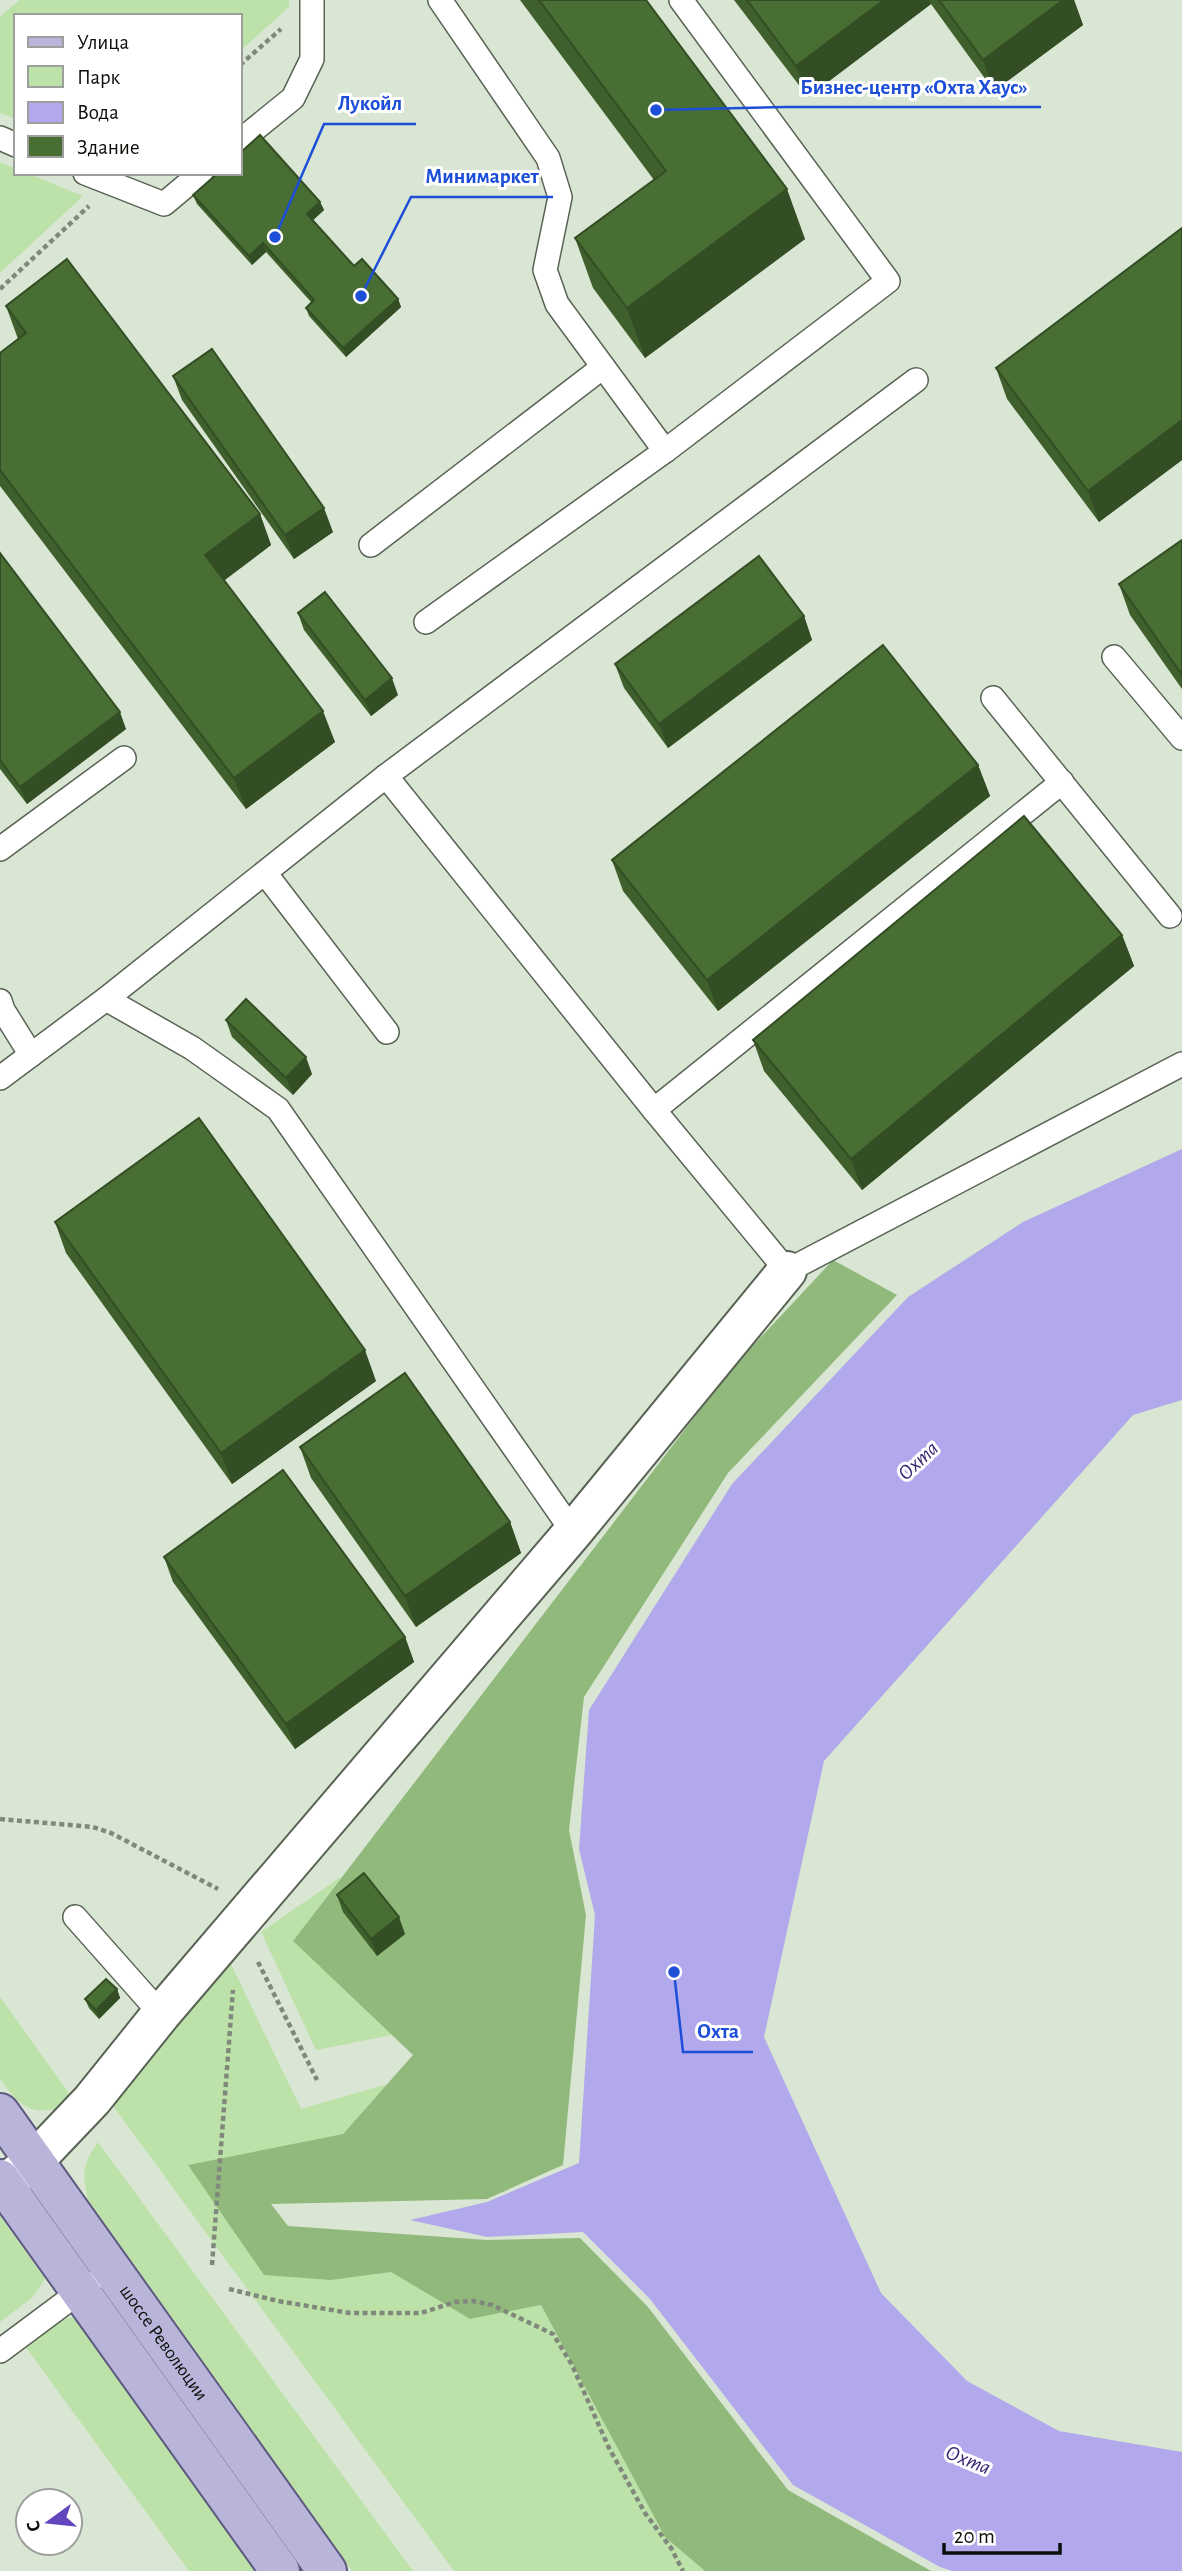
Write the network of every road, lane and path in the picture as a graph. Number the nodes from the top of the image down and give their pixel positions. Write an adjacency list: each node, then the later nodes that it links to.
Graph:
1 (440, 0): 10 (lane)
2 (681, 0): 12 (lane)
3 (312, 1): 4 (path); 5 (lane)
4 (242, 63)
5 (242, 139)
6 (90, 175): 8 (lane)
7 (199, 175): 8 (lane)
8 (112, 184): 9 (path)
9 (0, 289)
10 (603, 367): 12 (lane); 13 (lane)
11 (916, 380): 19 (lane)
12 (665, 451): 14 (lane)
13 (371, 545)
14 (426, 622)
15 (1114, 657): 17 (lane)
16 (993, 698): 20 (lane)
17 (1182, 738)
18 (124, 758): 21 (lane)
19 (386, 776): 22 (lane); 30 (lane)
20 (1062, 782): 23 (lane); 30 (lane)
21 (0, 849)
22 (265, 873): 24 (lane); 26 (lane)
23 (1170, 916)
24 (106, 999): 27 (lane); 32 (lane)
25 (0, 1002): 27 (lane)
26 (387, 1032)
27 (31, 1055): 29 (lane)
28 (1182, 1064): 31 (lane)
29 (0, 1078)
30 (654, 1110): 31 (lane)
31 (787, 1271): 32 (street)
32 (572, 1532): 34 (street)
33 (0, 1819): 34 (path)
34 (245, 1915): 36 (street); 37 (path); 41 (path)
35 (75, 1917): 36 (lane)
36 (161, 2014): 39 (street)
37 (317, 2080)
38 (0, 2113): 39 (main road, шоссе Революции)
39 (34, 2161): 40 (street); 42 (main road, шоссе Революции)
40 (2, 2182): 44 (main road, шоссе Революции)
41 (212, 2265)
42 (111, 2268): 44 (lane); 47 (main road, шоссе Революции)
43 (229, 2289): 48 (path)
44 (80, 2291): 45 (lane); 46 (main road, шоссе Революции)
45 (0, 2351)
46 (280, 2571)
47 (327, 2571)
48 (683, 2571)

